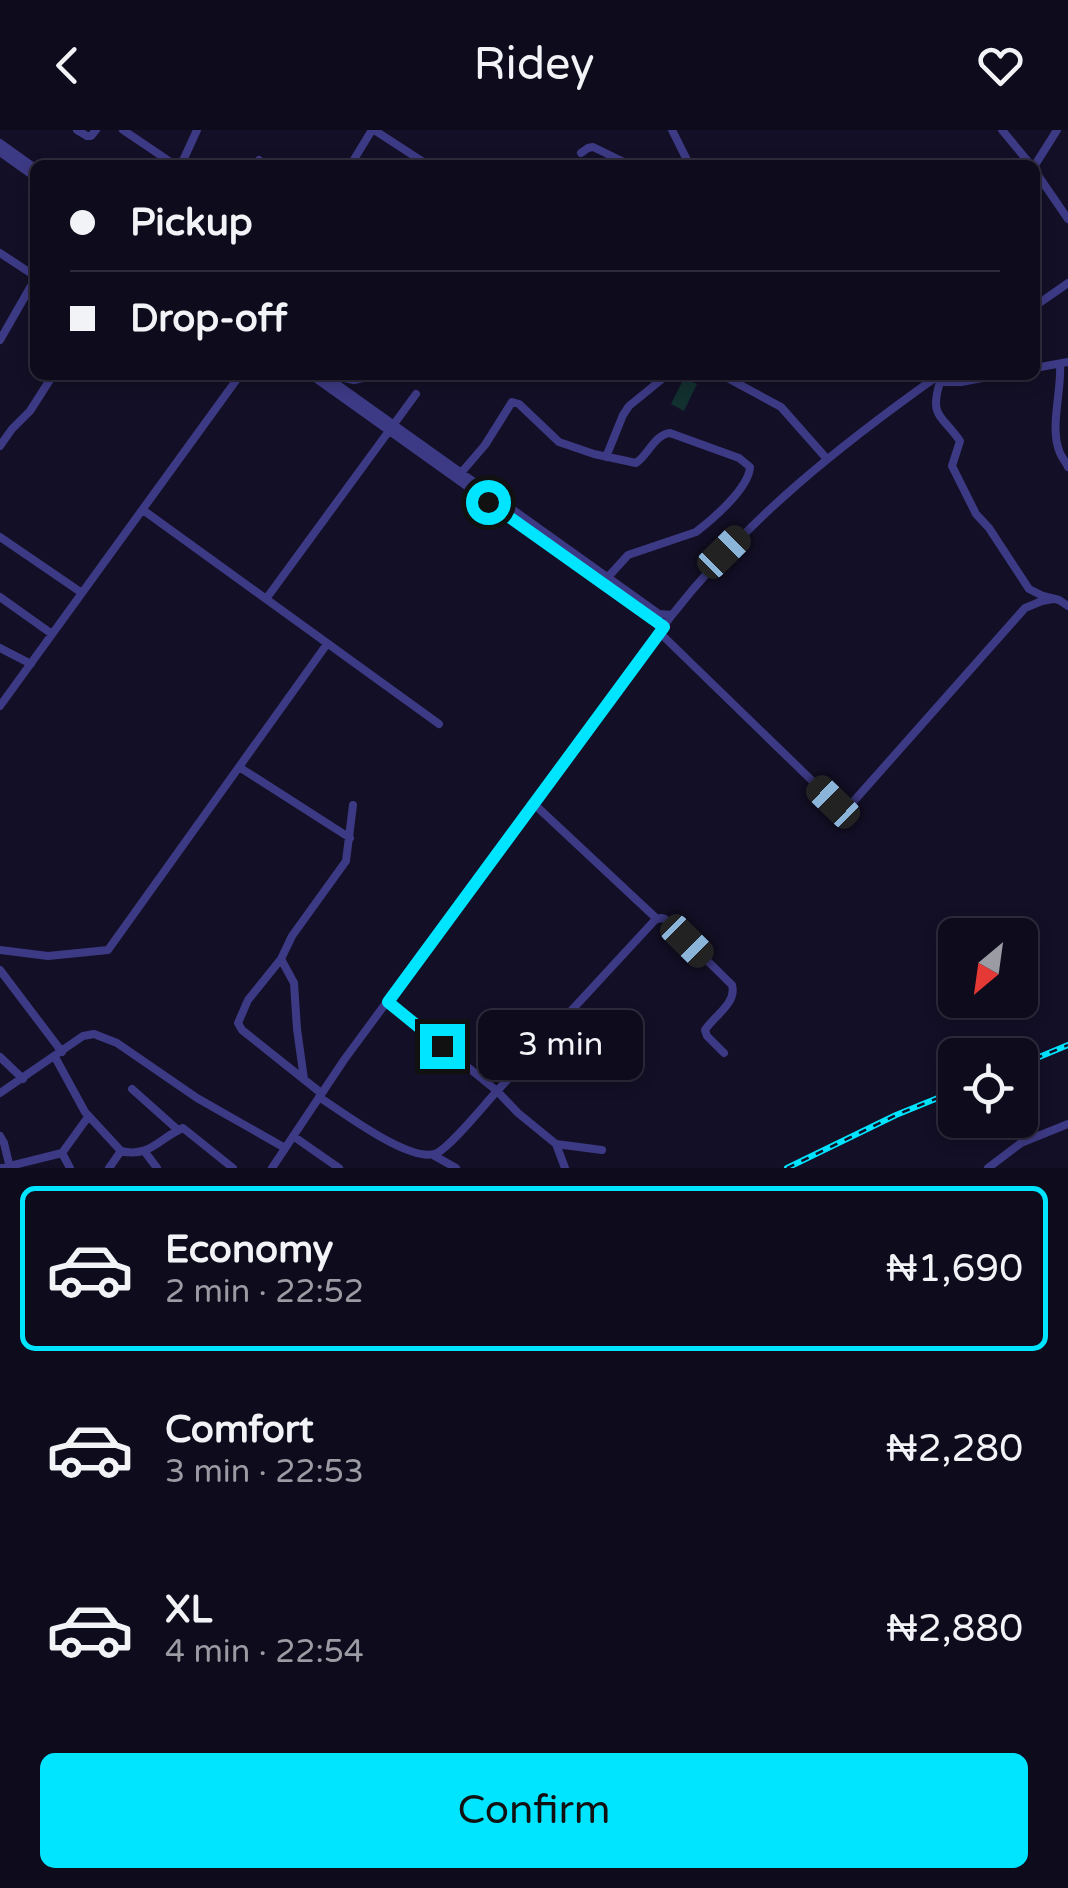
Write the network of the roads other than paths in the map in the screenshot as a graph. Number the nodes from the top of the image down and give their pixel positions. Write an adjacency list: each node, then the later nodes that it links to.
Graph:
1 (77, 130): 2 (street)
2 (96, 130)
3 (123, 130): 12 (street)
4 (196, 130): 13 (street)
5 (373, 130): 14 (street); 15 (street)
6 (672, 130): 17 (street)
7 (1002, 130): 18 (street)
8 (1057, 130): 19 (street)
9 (0, 143): 20 (street)
10 (0, 152): 21 (street)
11 (581, 153): 16 (street)
12 (170, 160)
13 (181, 160)
14 (354, 160)
15 (420, 160)
16 (619, 160)
17 (687, 160)
18 (1028, 160)
19 (1038, 160)
20 (30, 164)
21 (30, 173)
22 (1040, 176): 23 (street)
23 (1068, 219)
24 (0, 253): 25 (street)
25 (30, 274)
26 (1068, 283): 28 (street)
27 (30, 287): 29 (street)
28 (1040, 303)
29 (0, 340)
30 (1064, 363): 44 (street)
31 (49, 380): 41 (street)
32 (236, 380): 46 (street)
33 (318, 380): 40 (street)
34 (336, 380): 40 (street)
35 (661, 380): 42 (street)
36 (731, 380): 43 (street)
37 (933, 380): 43 (street)
38 (936, 380): 53 (street)
39 (416, 394): 40 (street)
40 (391, 429): 45 (street); 52 (street); 56 (street)
41 (0, 446)
42 (606, 457): 45 (street); 48 (street)
43 (827, 459): 55 (street)
44 (1068, 468)
45 (460, 474): 48 (street)
46 (142, 510): 50 (street); 52 (street)
47 (0, 537): 50 (street)
48 (608, 577): 55 (street)
49 (1068, 590): 53 (street)
50 (82, 593): 57 (street)
51 (0, 598): 57 (street)
52 (266, 599): 58 (street)
53 (1056, 600): 54 (street); 56 (street)
54 (1068, 606)
55 (672, 616): 56 (street)
56 (662, 630): 64 (street)
57 (52, 634): 60 (street)
58 (327, 644): 62 (street); 63 (street)
59 (0, 648): 60 (street)
60 (31, 664): 61 (street)
61 (0, 706)
62 (439, 724)
63 (239, 767): 66 (street); 68 (street)
64 (534, 804): 67 (street); 71 (street)
65 (353, 805): 66 (street)
66 (350, 838): 69 (street)
67 (657, 918): 72 (street); 78 (street)
68 (0, 950)
69 (281, 959): 76 (street); 76 (street)
70 (2, 976): 73 (street)
71 (388, 1002): 78 (street); 80 (street)
72 (724, 1053)
73 (58, 1054): 75 (street); 81 (street); 87 (street)
74 (0, 1057): 75 (street)
75 (23, 1079): 79 (street)
76 (304, 1079): 80 (street)
77 (132, 1089): 83 (street)
78 (497, 1091): 86 (street); 92 (street)
79 (0, 1094)
80 (320, 1095): 85 (street); 92 (street)
81 (88, 1117): 89 (street); 91 (street)
82 (1068, 1124): 102 (street)
83 (178, 1130): 90 (street); 97 (street)
84 (0, 1136): 93 (street)
85 (292, 1136): 87 (street); 99 (street)
86 (556, 1144): 88 (street); 101 (street)
87 (285, 1148): 98 (street)
88 (602, 1150)
89 (120, 1151): 90 (street); 95 (street)
90 (144, 1152): 96 (street)
91 (62, 1153): 93 (street); 94 (street)
92 (433, 1154): 100 (street)
93 (7, 1167)
94 (70, 1168)
95 (109, 1168)
96 (157, 1168)
97 (233, 1168)
98 (272, 1168)
99 (339, 1168)
100 (456, 1168)
101 (564, 1168)
102 (988, 1168)

